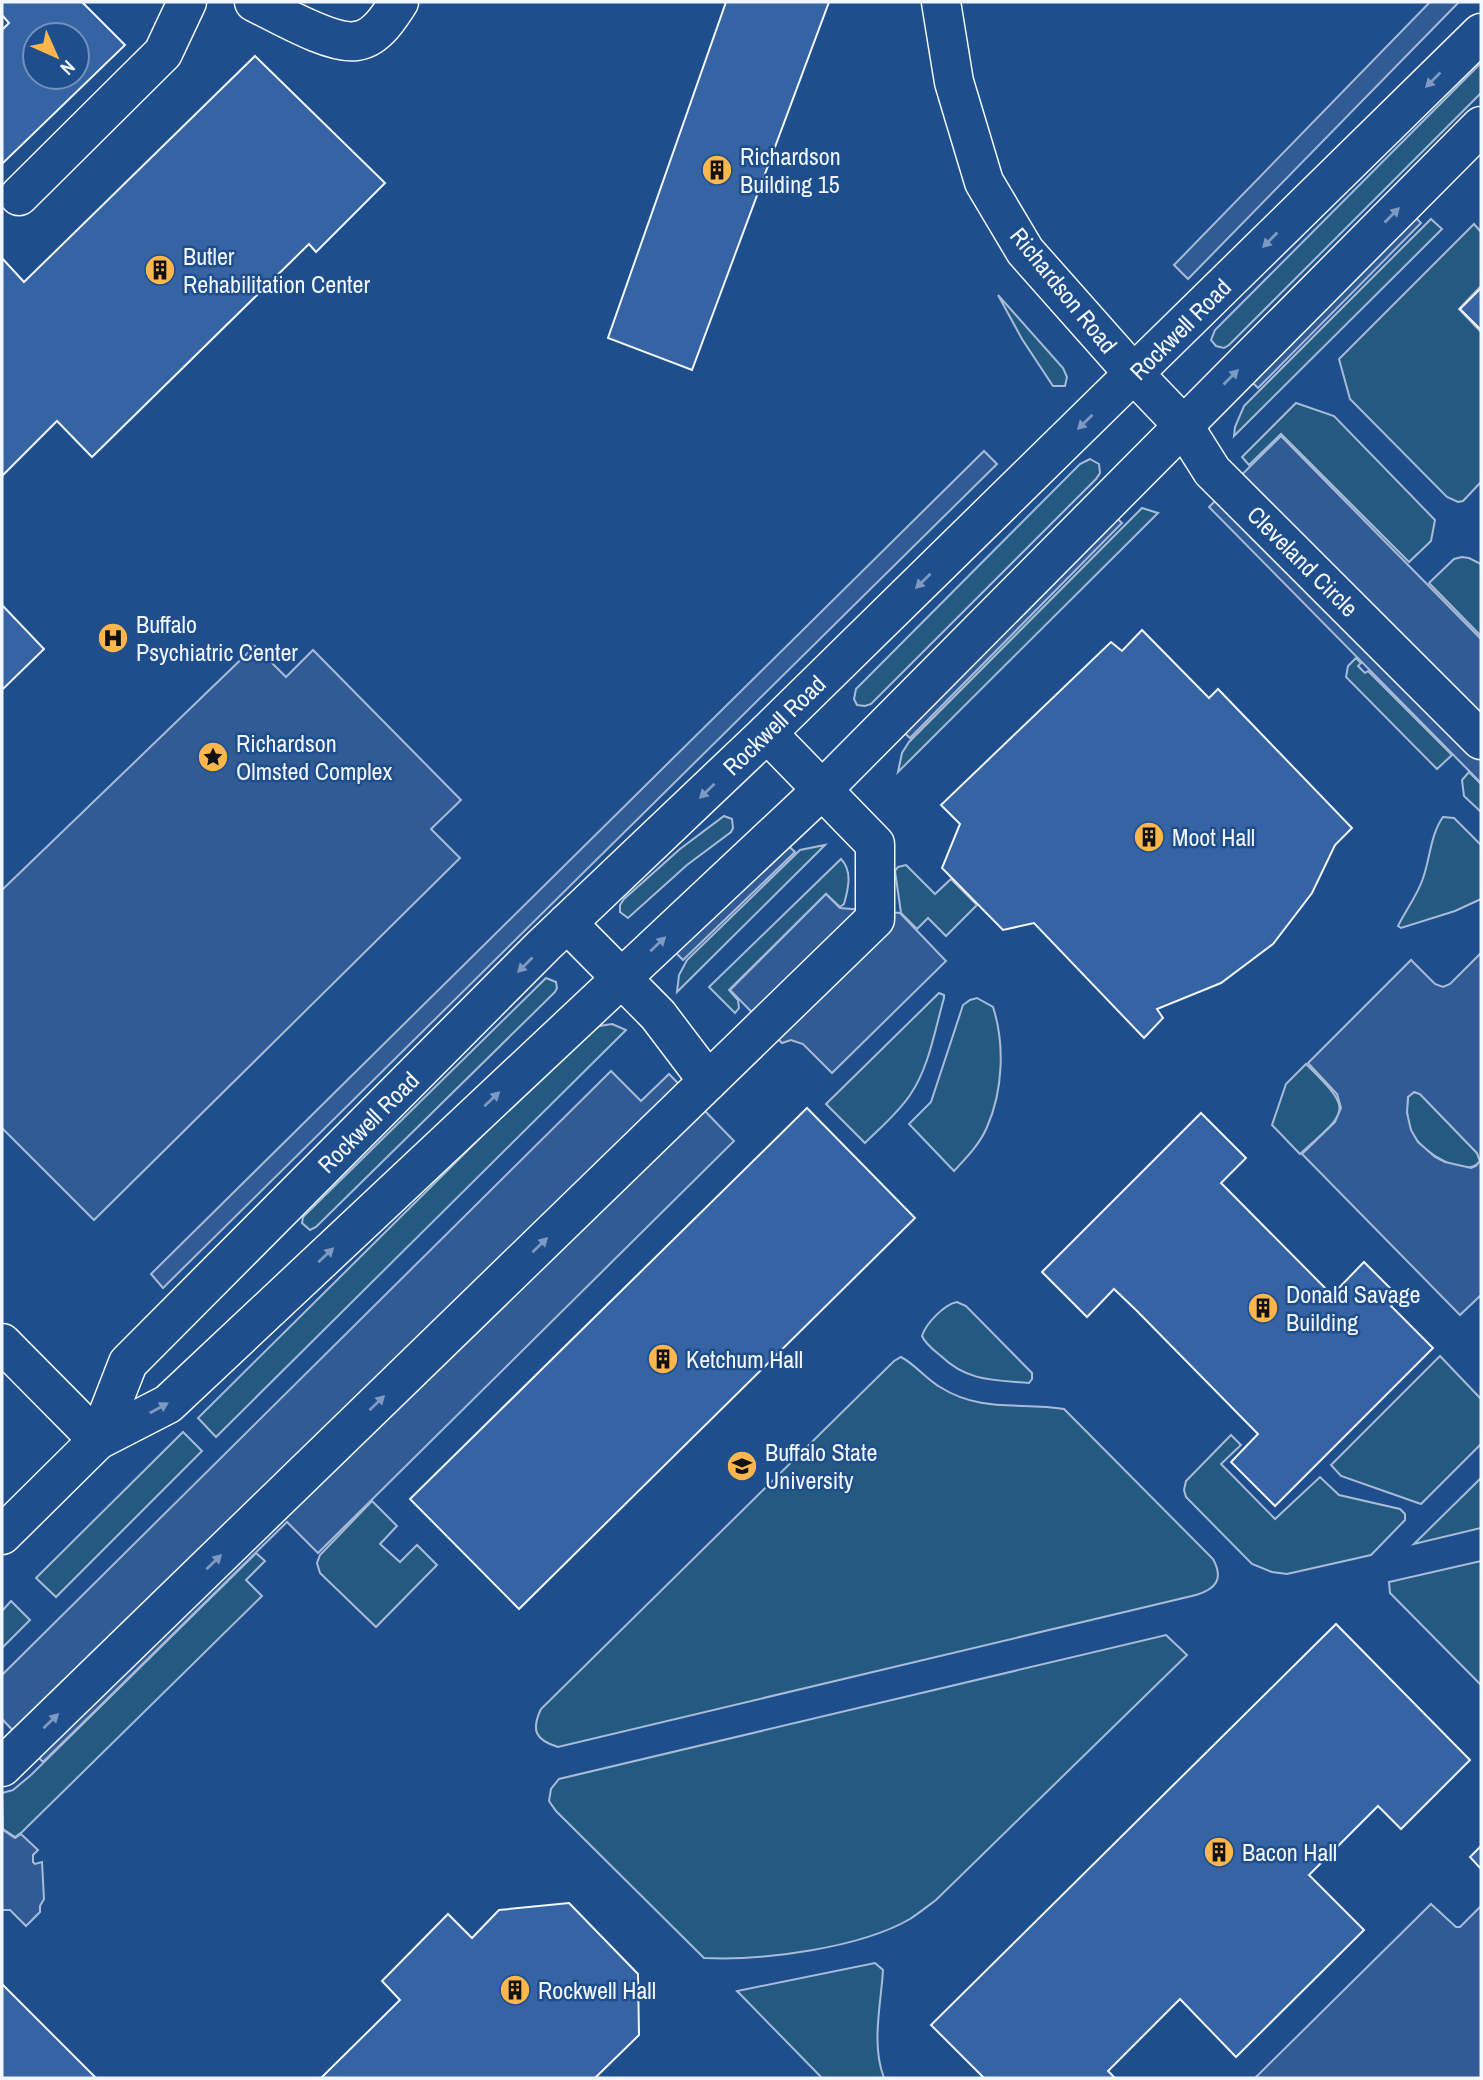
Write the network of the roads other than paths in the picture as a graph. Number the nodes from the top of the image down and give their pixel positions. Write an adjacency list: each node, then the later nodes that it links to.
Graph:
1 (187, 2): 7 (street)
2 (254, 2): 3 (street)
3 (399, 2)
4 (941, 2): 8 (street, Richardson Road)
5 (1481, 33): 8 (street, Rockwell Road, one-way to 8)
6 (1481, 126): 9 (street, Rockwell Road, one-way to 6)
7 (19, 196)
8 (1134, 374): 9 (street, Cleveland Circle); 10 (street, Rockwell Road, one-way to 10)
9 (1183, 425): 11 (street, Cleveland Circle); 12 (street, Rockwell Road)
10 (767, 733): 12 (street); 13 (street, Rockwell Road, one-way to 13)
11 (1481, 740)
12 (823, 789): 14 (street, Rockwell Road, one-way to 12); 15 (street)
13 (567, 923): 14 (street); 17 (street, Rockwell Road, one-way to 17)
14 (622, 978): 15 (street); 17 (street, Rockwell Road, one-way to 14)
15 (708, 1082): 19 (street, one-way to 15)
16 (2, 1343): 17 (street)
17 (98, 1440): 18 (street, Rockwell Road)
18 (2, 1535)
19 (2, 1767)

